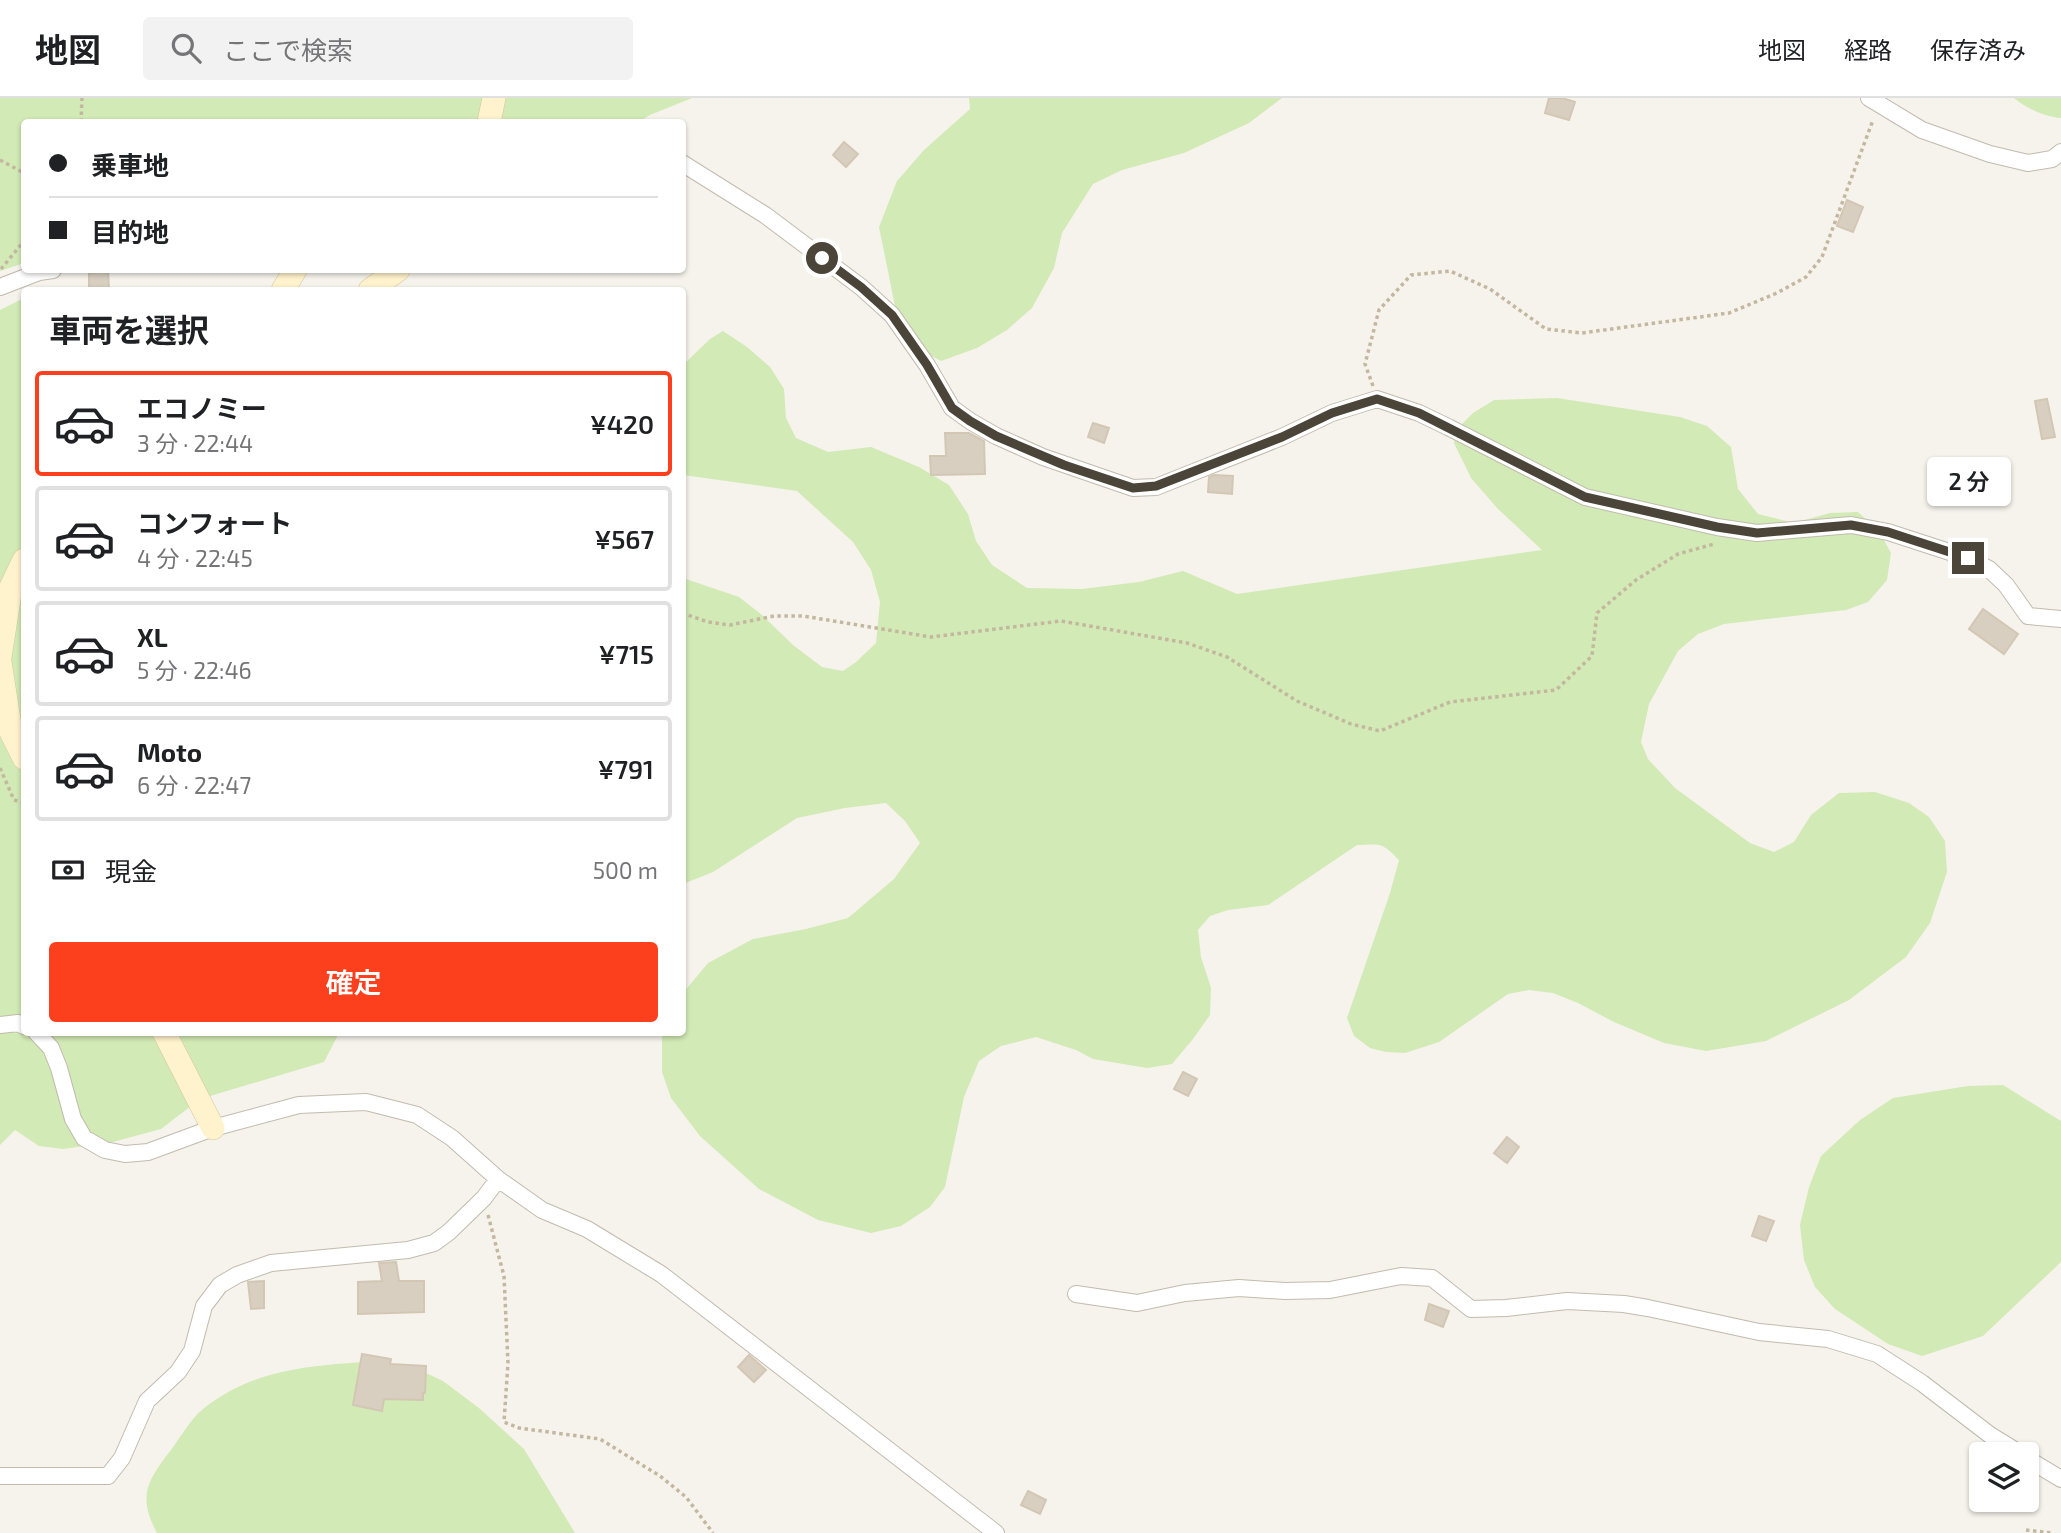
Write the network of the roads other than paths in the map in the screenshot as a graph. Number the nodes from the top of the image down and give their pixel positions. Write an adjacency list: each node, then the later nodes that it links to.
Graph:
1 (494, 98): 3 (street)
2 (1874, 101): 4 (street)
3 (490, 119)
4 (2061, 152)
5 (686, 166): 11 (street)
6 (36, 273): 8 (street)
7 (394, 273): 9 (street)
8 (0, 287)
9 (374, 287)
10 (21, 567): 12 (street)
11 (2061, 619)
12 (0, 657)
13 (0, 662): 14 (street)
14 (21, 752)
15 (21, 1024): 16 (street)
16 (0, 1026)
17 (40, 1036): 19 (street)
18 (166, 1036): 19 (street)
19 (213, 1128): 20 (street)
20 (498, 1178): 24 (street); 26 (street)
21 (1076, 1294): 22 (street)
22 (2001, 1442)
23 (2039, 1466): 25 (street)
24 (0, 1476)
25 (2061, 1479)
26 (996, 1533)

